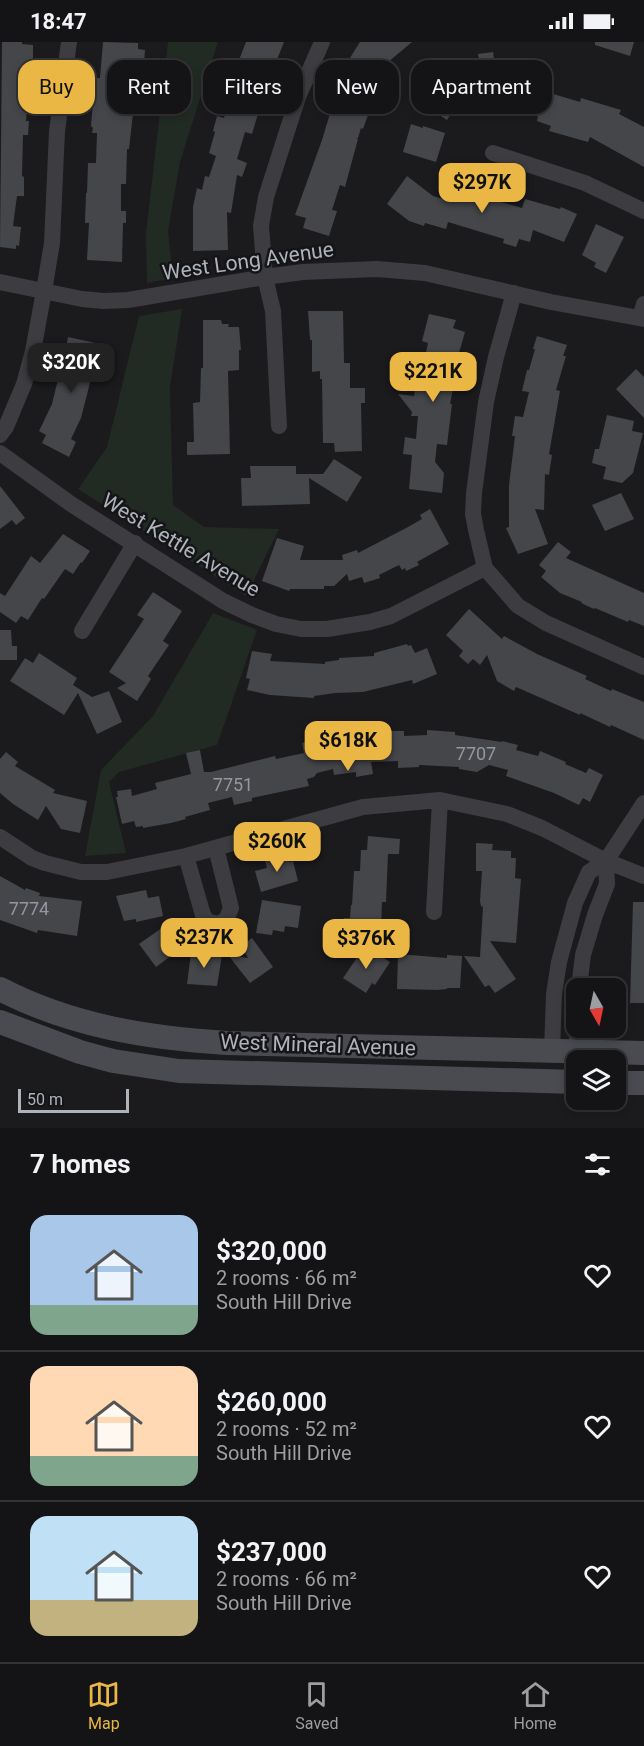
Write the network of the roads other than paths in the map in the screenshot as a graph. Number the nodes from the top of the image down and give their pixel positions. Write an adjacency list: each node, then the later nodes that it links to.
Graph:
1 (69, 42): 7 (street)
2 (322, 42): 5 (street)
3 (493, 153): 4 (street)
4 (644, 211)
5 (265, 277): 7 (street, West Long Avenue); 8 (street, West Long Avenue); 10 (street)
6 (0, 282): 7 (street, West Long Avenue)
7 (44, 291): 11 (street)
8 (514, 293): 9 (street, West Long Avenue); 14 (street)
9 (643, 314)
10 (279, 426)
11 (1, 431)
12 (0, 453): 13 (street, West Kettle Avenue)
13 (135, 543): 14 (street, West Kettle Avenue); 15 (street)
14 (485, 568): 16 (street)
15 (82, 632)
16 (644, 667)
17 (440, 800): 20 (street); 22 (street); 24 (street)
18 (644, 802): 22 (street)
19 (0, 837): 21 (street)
20 (216, 848): 21 (street); 21 (street)
21 (186, 856)
22 (606, 861): 23 (street); 25 (street); 28 (street)
23 (644, 876)
24 (434, 912)
25 (580, 978)
26 (0, 989): 28 (main road, West Mineral Avenue)
27 (0, 1022): 32 (main road, West Mineral Avenue)
28 (552, 1051): 29 (main road, West Mineral Avenue)
29 (566, 1052)
30 (626, 1053): 31 (main road, West Mineral Avenue)
31 (644, 1053)
32 (566, 1082)
33 (626, 1083): 34 (main road)
34 (644, 1083)

